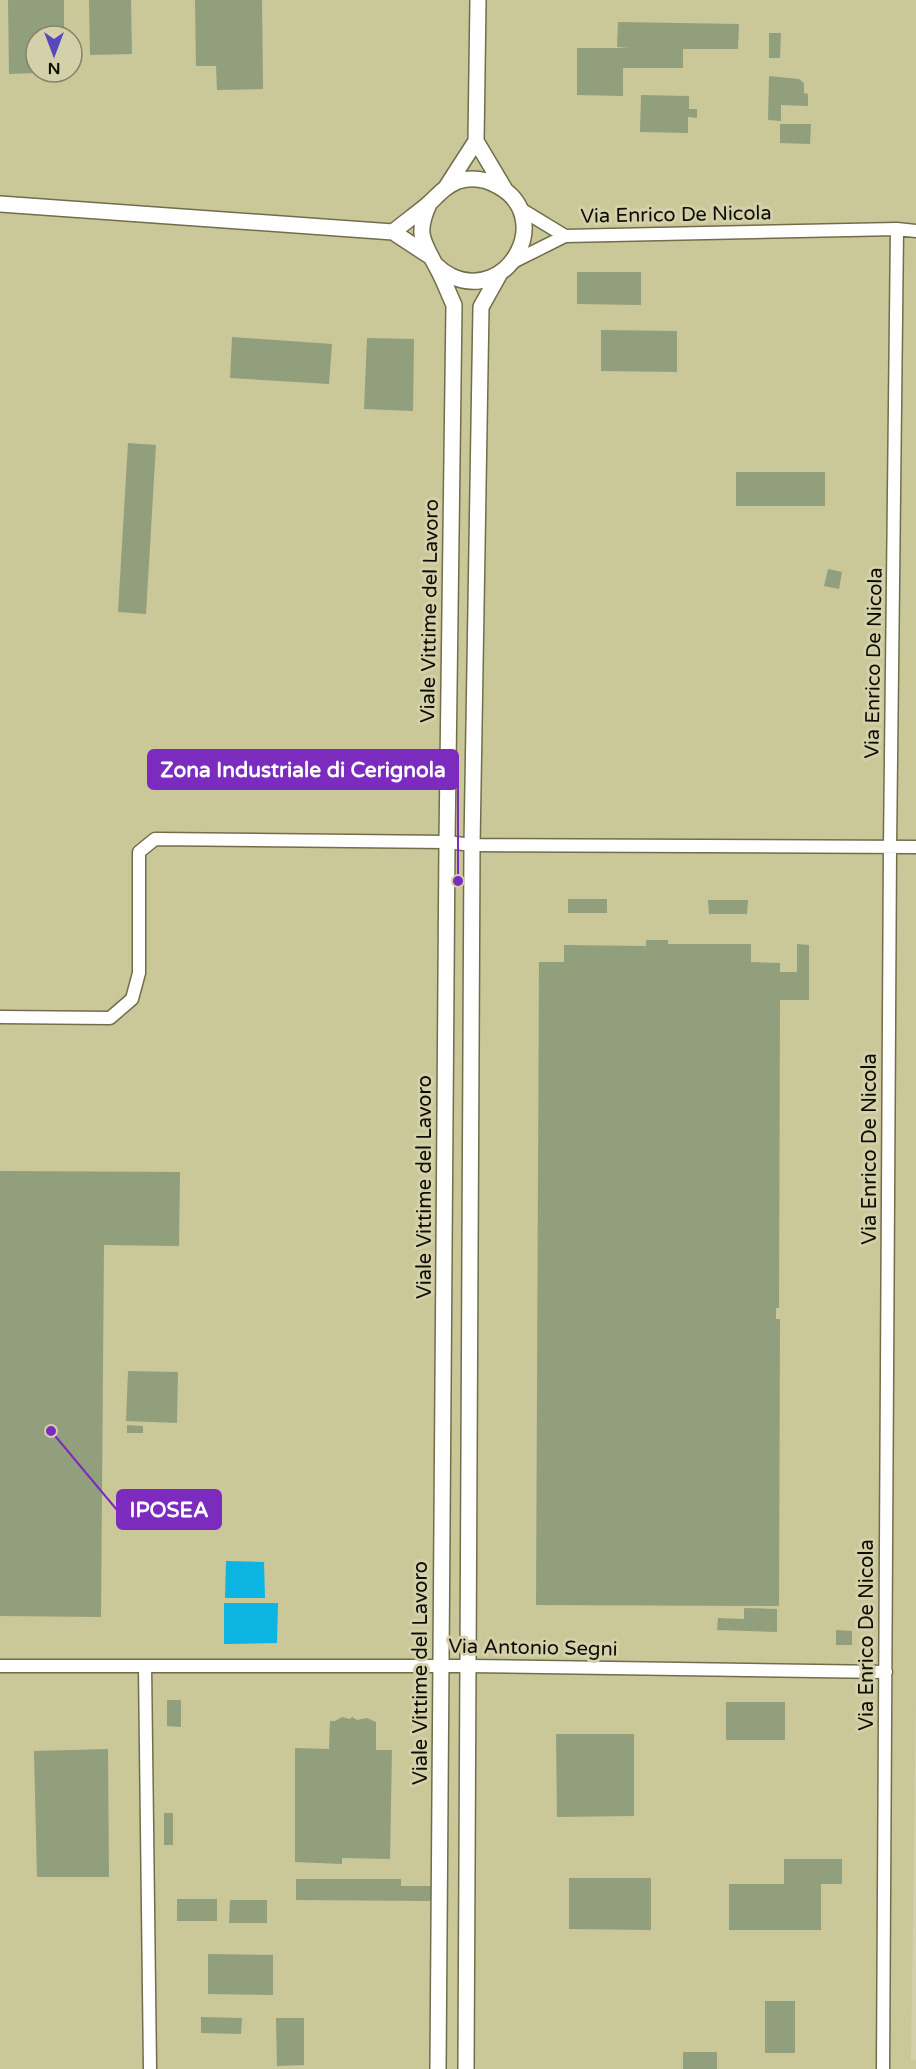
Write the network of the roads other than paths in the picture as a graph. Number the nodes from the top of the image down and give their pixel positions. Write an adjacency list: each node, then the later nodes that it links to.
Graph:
1 (478, 0): 2 (street)
2 (476, 141): 3 (street); 4 (street)
3 (447, 186): 4 (street); 6 (street)
4 (505, 189): 7 (street)
5 (0, 204): 10 (street)
6 (429, 204): 10 (street); 12 (street)
7 (519, 208): 11 (street, Via Enrico De Nicola); 13 (street)
8 (897, 229): 9 (street, Via Enrico De Nicola); 11 (street, Via Enrico De Nicola); 17 (street, Via Enrico De Nicola)
9 (916, 231)
10 (393, 232): 12 (street)
11 (565, 236): 13 (street, Via Enrico De Nicola)
12 (432, 260): 14 (street); 15 (street, Viale Vittime del Lavoro)
13 (513, 262): 14 (street)
14 (500, 273): 16 (street)
15 (447, 842): 16 (street); 19 (street); 22 (street, Viale Vittime del Lavoro)
16 (472, 845): 17 (street); 23 (street)
17 (890, 847): 18 (street); 24 (street, Via Enrico De Nicola)
18 (916, 847)
19 (0, 1017)
20 (0, 1666): 21 (street, Via Antonio Segni)
21 (145, 1666): 22 (street, Via Antonio Segni); 25 (street)
22 (441, 1666): 23 (street, Via Antonio Segni); 26 (street, Viale Vittime del Lavoro)
23 (469, 1666): 24 (street, Via Antonio Segni); 27 (street)
24 (886, 1672): 28 (street, Via Enrico De Nicola)
25 (150, 2069)
26 (438, 2069)
27 (466, 2069)
28 (883, 2069)

